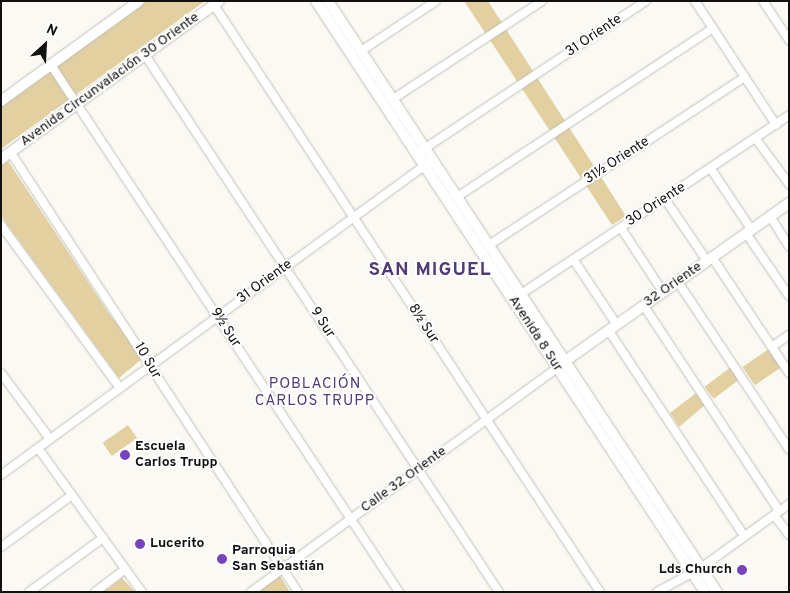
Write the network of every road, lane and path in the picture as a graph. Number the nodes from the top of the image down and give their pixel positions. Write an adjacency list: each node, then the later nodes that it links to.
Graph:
1 (139, 1): 14 (street)
2 (316, 1): 22 (street, Avenida 8 Sur)
3 (328, 1): 12 (street, Avenida 8 Sur)
4 (436, 1): 12 (street)
5 (542, 1): 16 (street)
6 (695, 1): 10 (street)
7 (763, 1): 11 (street)
8 (645, 2): 22 (street, 31 Oriente)
9 (216, 3): 13 (street, Avenida Circunvalación 30 Oriente); 32 (street, 8½ Sur)
10 (713, 28): 15 (street); 28 (street)
11 (789, 40)
12 (361, 51): 16 (street, Avenida 8 Sur)
13 (145, 55): 18 (street, Avenida Circunvalación 30 Oriente); 40 (street, 9 Sur)
14 (51, 65): 17 (street); 18 (street, 9½ Sur)
15 (745, 77): 20 (street); 36 (street, 31½ Oriente)
16 (393, 99): 22 (street, Avenida 8 Sur)
17 (1, 101)
18 (78, 104): 23 (street, Avenida Circunvalación 30 Oriente); 46 (street, 9½ Sur)
19 (789, 115): 20 (street, 30 Oriente)
20 (776, 125): 21 (street, 30 Oriente)
21 (756, 138): 26 (street, 30 Oriente); 27 (street)
22 (421, 151): 25 (street, Avenida 8 Sur)
23 (10, 153): 24 (street, Avenida Circunvalación 30 Oriente); 51 (street, 10 Sur)
24 (1, 159)
25 (429, 163): 28 (street, Avenida 8 Sur); 32 (street, 31 Oriente); 50 (street, Avenida 8 Sur)
26 (711, 169): 29 (street, 30 Oriente); 35 (street)
27 (789, 184)
28 (457, 197): 36 (street, Avenida 8 Sur)
29 (665, 199): 34 (street, 30 Oriente); 38 (street)
30 (789, 203): 31 (street, 32 Oriente)
31 (770, 216): 35 (street, 32 Oriente); 37 (street)
32 (353, 217): 40 (street, 31 Oriente); 55 (street, 8½ Sur)
33 (1, 225): 54 (street)
34 (622, 228): 39 (street, 30 Oriente); 42 (street)
35 (749, 231): 38 (street, 32 Oriente); 44 (street)
36 (489, 245): 43 (street, Avenida 8 Sur)
37 (789, 246)
38 (709, 259): 41 (street, 32 Oriente); 49 (street)
39 (573, 260): 43 (street, 30 Oriente); 47 (street)
40 (285, 267): 46 (street, 31 Oriente); 59 (street, 9 Sur)
41 (678, 282): 42 (street, 32 Oriente); 58 (street)
42 (664, 292): 45 (street, 32 Oriente)
43 (521, 294): 50 (street, Avenida 8 Sur)
44 (789, 296)
45 (644, 306): 47 (street, 32 Oriente); 63 (street)
46 (218, 317): 51 (street, 31 Oriente); 64 (street, 9½ Sur)
47 (613, 328): 50 (street, 32 Oriente); 66 (street)
48 (789, 334): 49 (street)
49 (773, 346): 53 (street)
50 (561, 364): 55 (street, Calle 32 Oriente); 71 (street, Avenida 8 Sur)
51 (150, 366): 54 (street, 31 Oriente); 70 (street, 10 Sur)
52 (1, 373): 56 (street)
53 (789, 373)
54 (120, 388): 56 (street, 31 Oriente)
55 (486, 419): 59 (street, Calle 32 Oriente); 79 (street, 8½ Sur)
56 (50, 439): 57 (street, 31 Oriente)
57 (38, 448): 60 (street, 31 Oriente); 61 (street)
58 (789, 448)
59 (418, 469): 64 (street, Calle 32 Oriente); 78 (street, 9 Sur)
60 (1, 475)
61 (72, 495): 67 (street); 68 (street)
62 (789, 504): 63 (street)
63 (776, 513): 65 (street); 66 (street)
64 (351, 518): 70 (street, Calle 32 Oriente); 77 (street, 9½ Sur)
65 (789, 535)
66 (744, 536): 71 (street)
67 (102, 538): 69 (street); 73 (street)
68 (1, 547)
69 (125, 569): 74 (street); 75 (street)
70 (283, 569): 72 (street, Calle 32 Oriente); 76 (street, 10 Sur)
71 (697, 570): 80 (street); 81 (street, Avenida 8 Sur); 82 (street, Avenida 8 Sur)
72 (254, 591)
73 (29, 592)
74 (95, 592)
75 (142, 592)
76 (298, 592)
77 (399, 592)
78 (499, 592)
79 (600, 592)
80 (657, 592)
81 (705, 592)
82 (718, 592)

